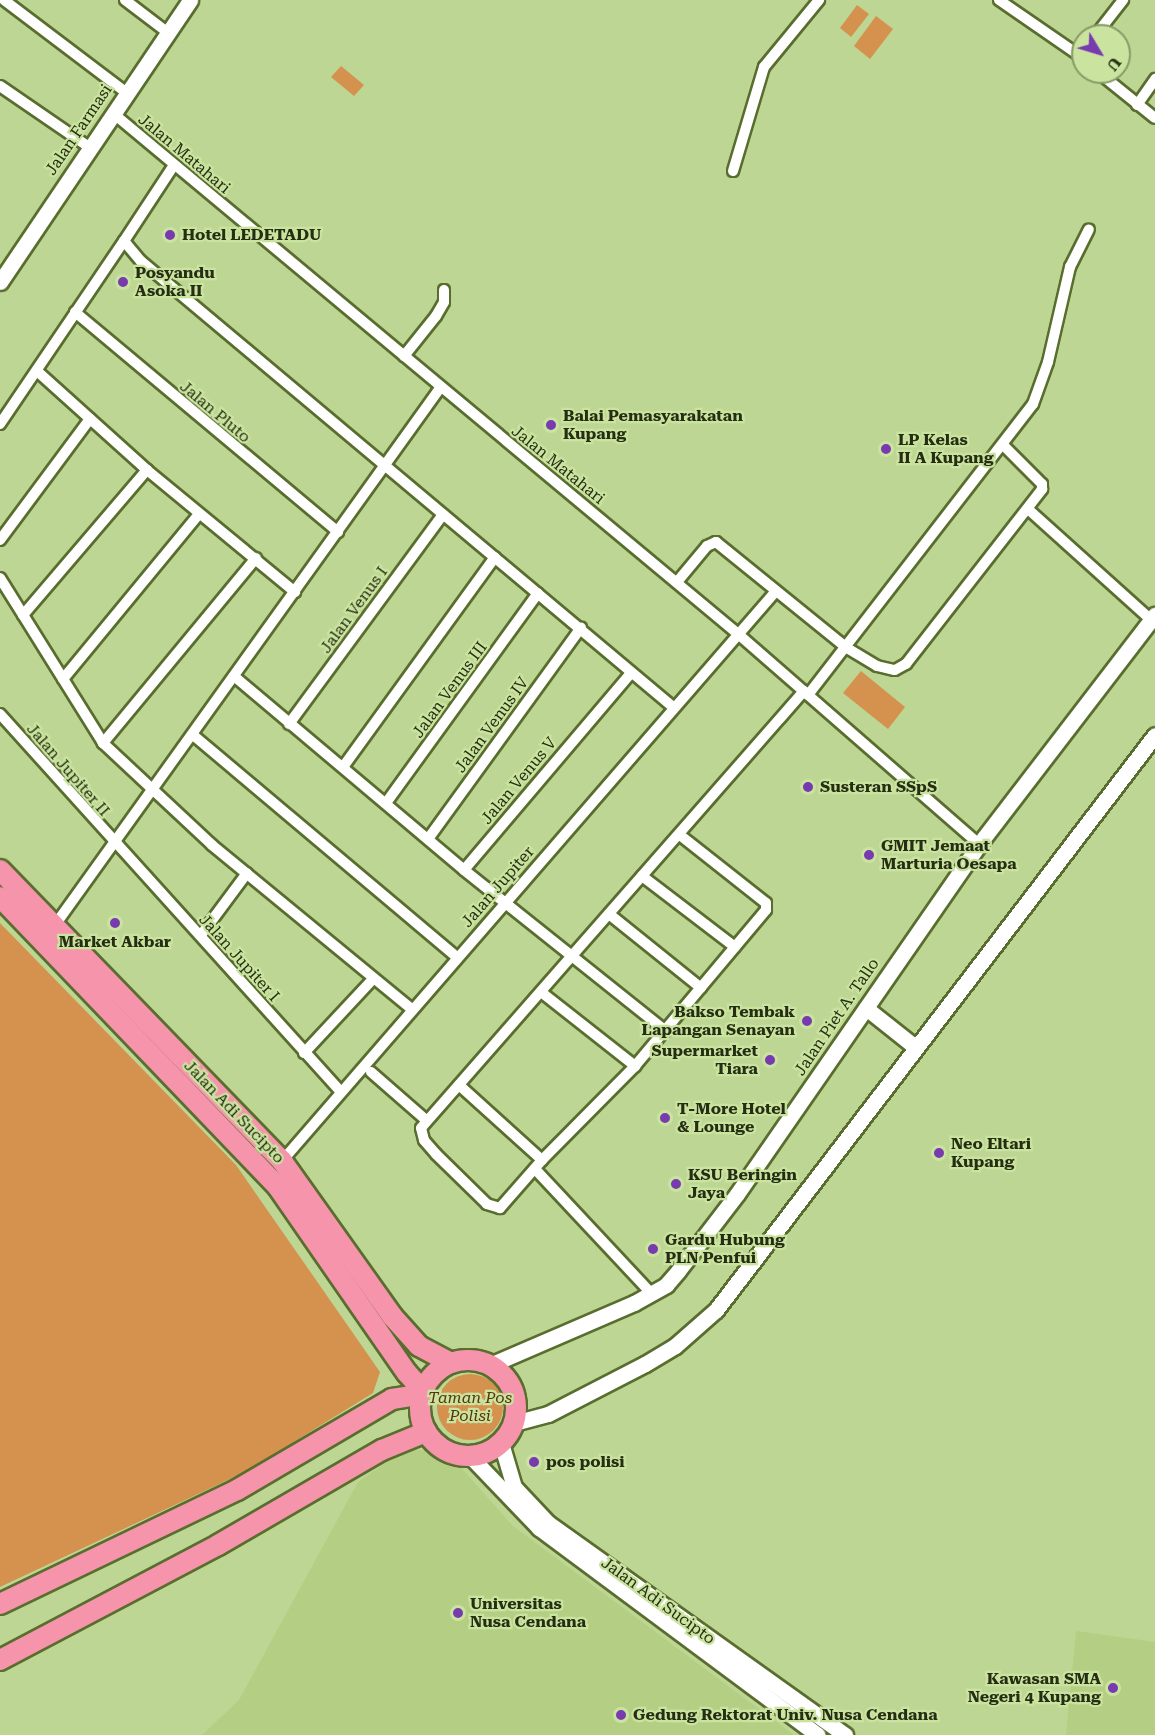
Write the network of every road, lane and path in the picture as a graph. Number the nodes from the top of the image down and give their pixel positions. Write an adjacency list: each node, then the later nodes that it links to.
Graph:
1 (4, 0): 13 (street)
2 (125, 0): 8 (street)
3 (190, 0): 8 (main road, Jalan Farmasi)
4 (819, 0): 19 (street)
5 (999, 0): 9 (street)
6 (1122, 0): 7 (street)
7 (1104, 24)
8 (167, 32): 13 (main road, Jalan Farmasi)
9 (1071, 48)
10 (1155, 79): 14 (street)
11 (1112, 84): 14 (street)
12 (0, 87): 17 (street)
13 (127, 93): 15 (main road, Jalan Farmasi)
14 (1137, 105): 16 (street)
15 (114, 114): 17 (main road, Jalan Farmasi); 18 (street, Jalan Matahari)
16 (1155, 118)
17 (89, 147): 22 (main road, Jalan Farmasi)
18 (174, 165): 21 (street); 25 (street, Jalan Matahari)
19 (733, 171)
20 (1089, 229): 30 (street)
21 (123, 241): 24 (street); 31 (street)
22 (0, 282)
23 (444, 290): 25 (street)
24 (75, 312): 26 (street); 36 (street, Jalan Pluto)
25 (404, 356): 27 (street, Jalan Matahari)
26 (37, 371): 28 (street); 29 (street)
27 (440, 388): 31 (street); 41 (street, Jalan Matahari)
28 (90, 419): 32 (street); 37 (street)
29 (0, 424)
30 (1004, 446): 33 (street); 49 (street)
31 (384, 463): 35 (street); 36 (street)
32 (147, 470): 34 (street); 45 (street)
33 (1029, 510): 46 (street); 49 (street)
34 (199, 514): 39 (street); 52 (street)
35 (443, 514): 38 (street); 56 (street, Jalan Venus I)
36 (338, 532): 43 (street)
37 (0, 540)
38 (495, 557): 44 (street); 60 (street)
39 (256, 558): 43 (street); 59 (street)
40 (0, 578): 45 (street)
41 (677, 582): 42 (street); 48 (street, Jalan Matahari)
42 (776, 591): 48 (street, Jalan Jupiter); 49 (street)
43 (295, 592): 51 (street)
44 (538, 594): 47 (street); 62 (street, Jalan Venus III)
45 (23, 615): 52 (street)
46 (1153, 618): 65 (main road, Jalan Piet A. Tallo)
47 (581, 628): 50 (street); 64 (street, Jalan Venus IV)
48 (737, 633): 53 (street, Jalan Matahari); 54 (street, Jalan Jupiter)
49 (848, 648): 53 (street)
50 (631, 673): 54 (street); 67 (street, Jalan Venus V)
51 (234, 677): 56 (street); 57 (street)
52 (63, 679): 59 (street)
53 (806, 693): 63 (street); 65 (street, Jalan Matahari)
54 (673, 707): 71 (street, Jalan Jupiter)
55 (1, 719): 66 (street, Jalan Jupiter II)
56 (289, 724): 60 (street)
57 (194, 735): 61 (street); 77 (street)
58 (1155, 735): 84 (main road)
59 (103, 742): 61 (street)
60 (343, 767): 62 (street)
61 (153, 792): 66 (street); 68 (street)
62 (386, 803): 64 (street)
63 (680, 835): 69 (street); 75 (street)
64 (428, 839): 67 (street)
65 (979, 844): 81 (main road, Jalan Piet A. Tallo)
66 (114, 845): 73 (street); 74 (street, Jalan Jupiter I)
67 (464, 870): 71 (street)
68 (247, 873): 74 (street); 78 (street)
69 (642, 876): 72 (street); 75 (street)
70 (3, 887): 73 (highway, Jalan Adi Sucipto); 96 (highway, Jalan Adi Sucipto)
71 (505, 902): 76 (street); 77 (street, Jalan Jupiter)
72 (609, 914): 76 (street); 79 (street)
73 (55, 925): 91 (highway, Jalan Adi Sucipto)
74 (201, 935): 85 (street, Jalan Jupiter I)
75 (735, 947): 79 (street)
76 (572, 956): 80 (street); 83 (street)
77 (457, 957): 82 (street, Jalan Jupiter)
78 (373, 979): 82 (street); 85 (street)
79 (701, 988): 83 (street)
80 (541, 992): 86 (street); 88 (street)
81 (866, 1008): 84 (main road); 93 (main road, Jalan Piet A. Tallo)
82 (412, 1009): 89 (street, Jalan Jupiter)
83 (666, 1031): 86 (street)
84 (915, 1047): 97 (main road)
85 (304, 1053): 89 (street, Jalan Jupiter I)
86 (635, 1066): 92 (street)
87 (371, 1072): 90 (street)
88 (459, 1085): 90 (street); 92 (street)
89 (341, 1092): 91 (street, Jalan Jupiter)
90 (426, 1120): 92 (street)
91 (282, 1161): 94 (highway, Jalan Adi Sucipto)
92 (539, 1165): 93 (street)
93 (652, 1294): 95 (main road, Jalan Piet A. Tallo)
94 (451, 1363): 95 (highway); 96 (highway)
95 (490, 1365): 97 (highway)
96 (423, 1392): 98 (highway); 101 (highway)
97 (514, 1423): 99 (highway)
98 (426, 1432): 100 (highway); 102 (highway)
99 (501, 1443): 100 (highway); 104 (main road, Jalan Adi Sucipto)
100 (470, 1456): 103 (main road, Jalan Adi Sucipto)
101 (0, 1604)
102 (0, 1660)
103 (818, 1735)
104 (845, 1735)

